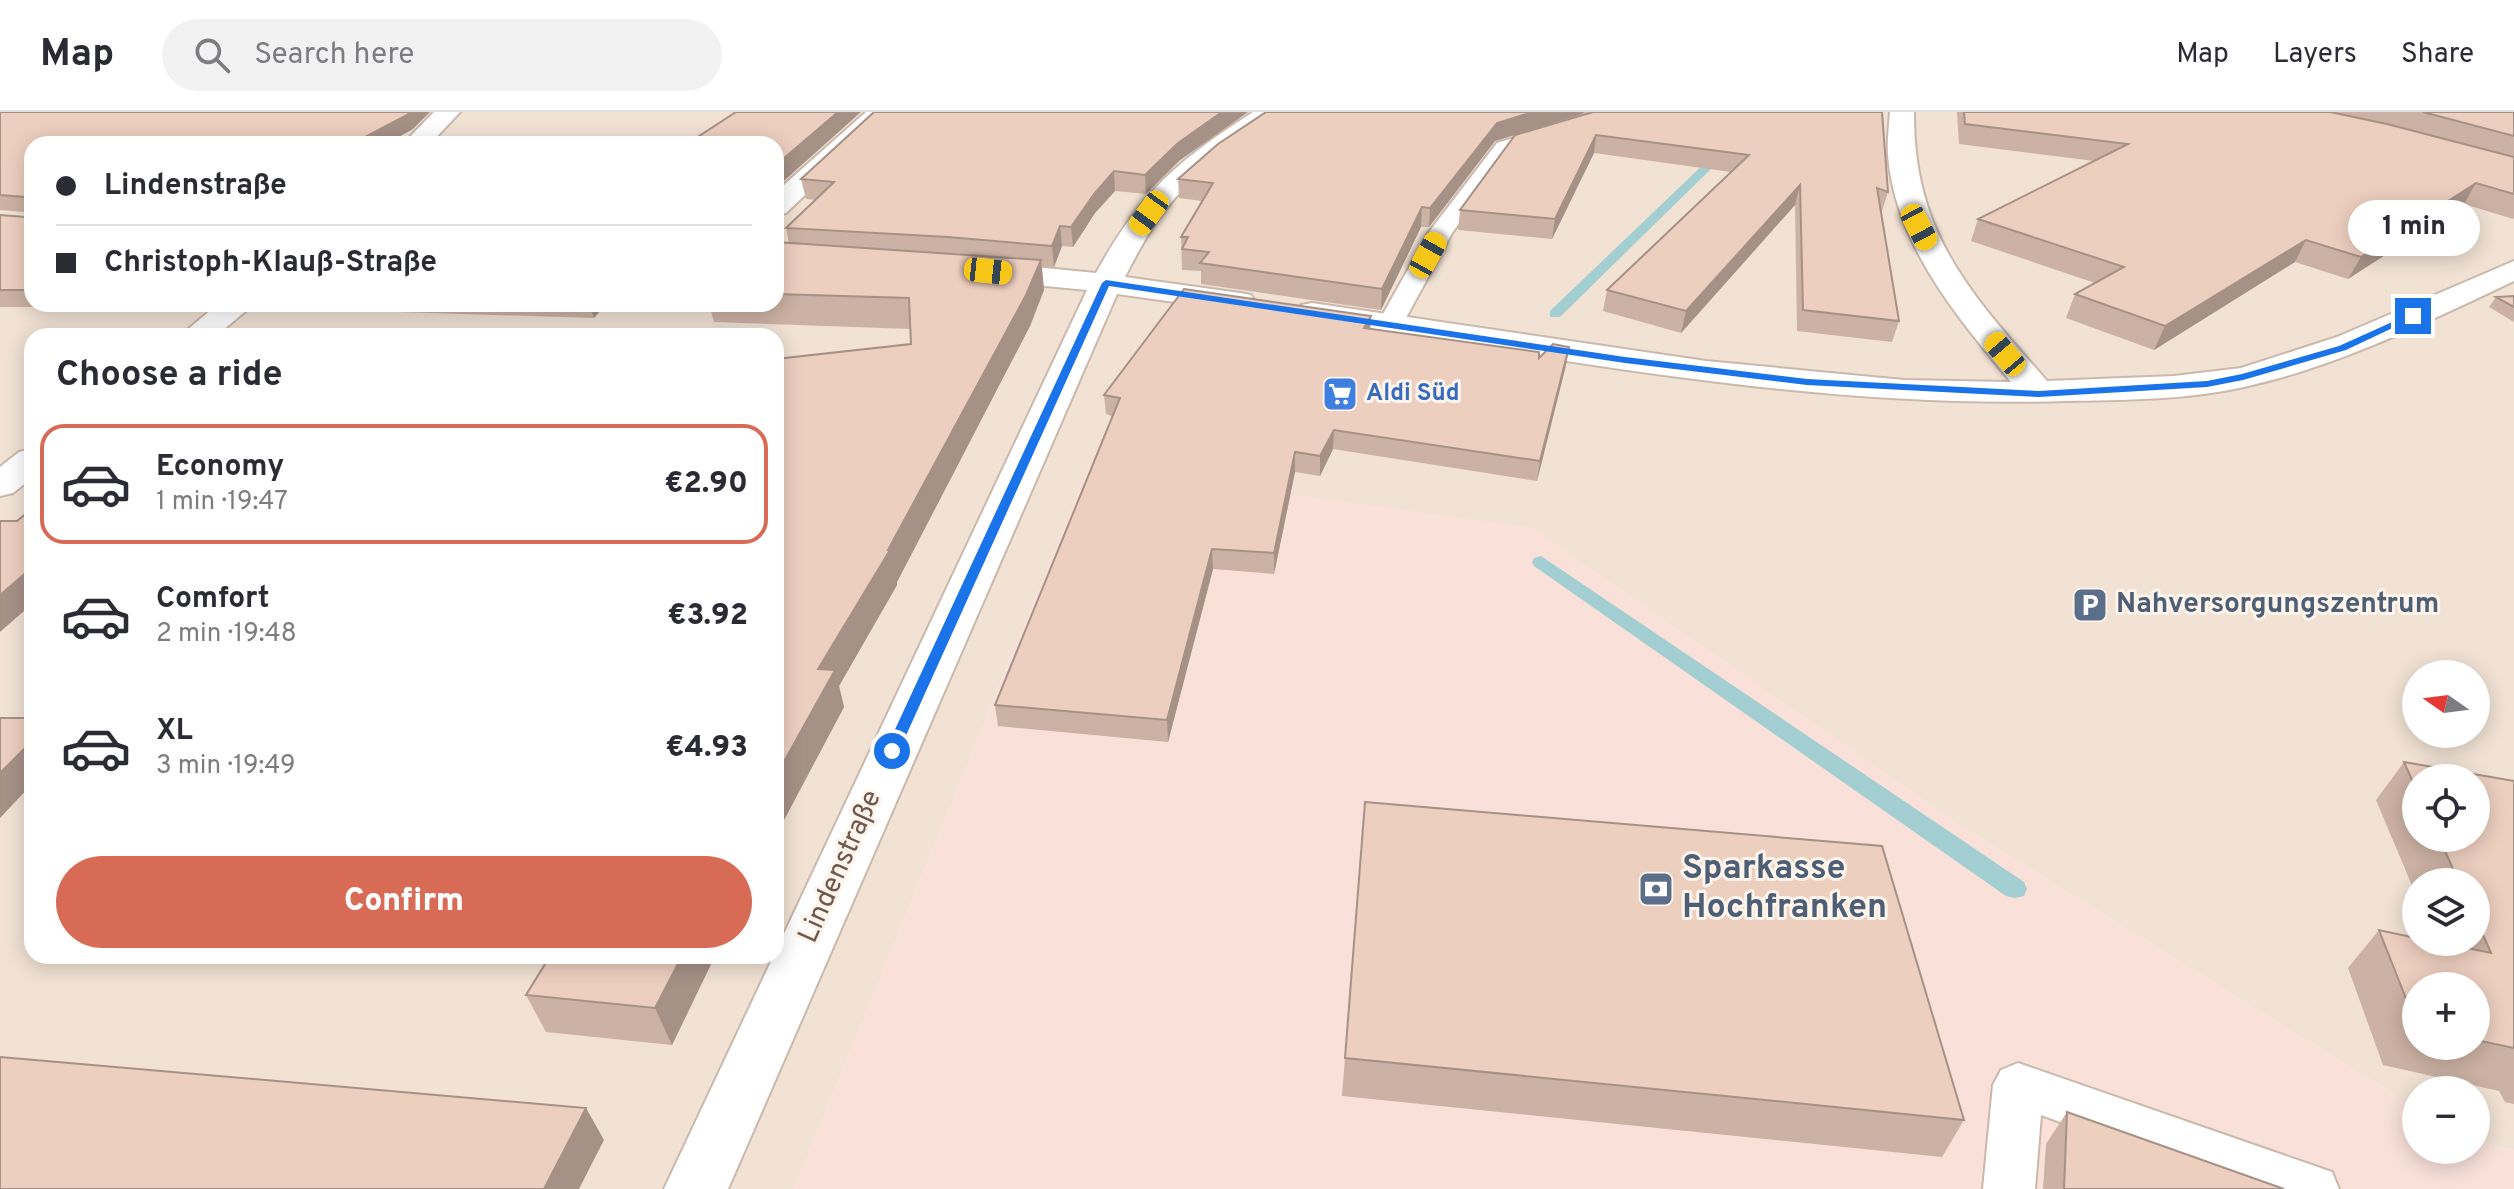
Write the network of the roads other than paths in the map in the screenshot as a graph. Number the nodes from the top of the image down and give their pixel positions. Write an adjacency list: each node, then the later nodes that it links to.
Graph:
1 (448, 112): 6 (street)
2 (880, 112): 7 (street)
3 (1269, 112): 10 (street, Lindenstraße)
4 (1601, 112): 12 (lane)
5 (1902, 112): 14 (street)
6 (424, 136)
7 (784, 200)
8 (958, 269): 10 (street)
9 (2514, 270): 14 (street)
10 (1106, 283): 12 (street); 17 (street, Lindenstraße)
11 (228, 312): 13 (street)
12 (1391, 323): 14 (street)
13 (206, 328)
14 (2039, 394)
15 (24, 466): 16 (street)
16 (0, 485)
17 (702, 1188)
18 (2009, 1189): 19 (lane)
19 (2313, 1189)

